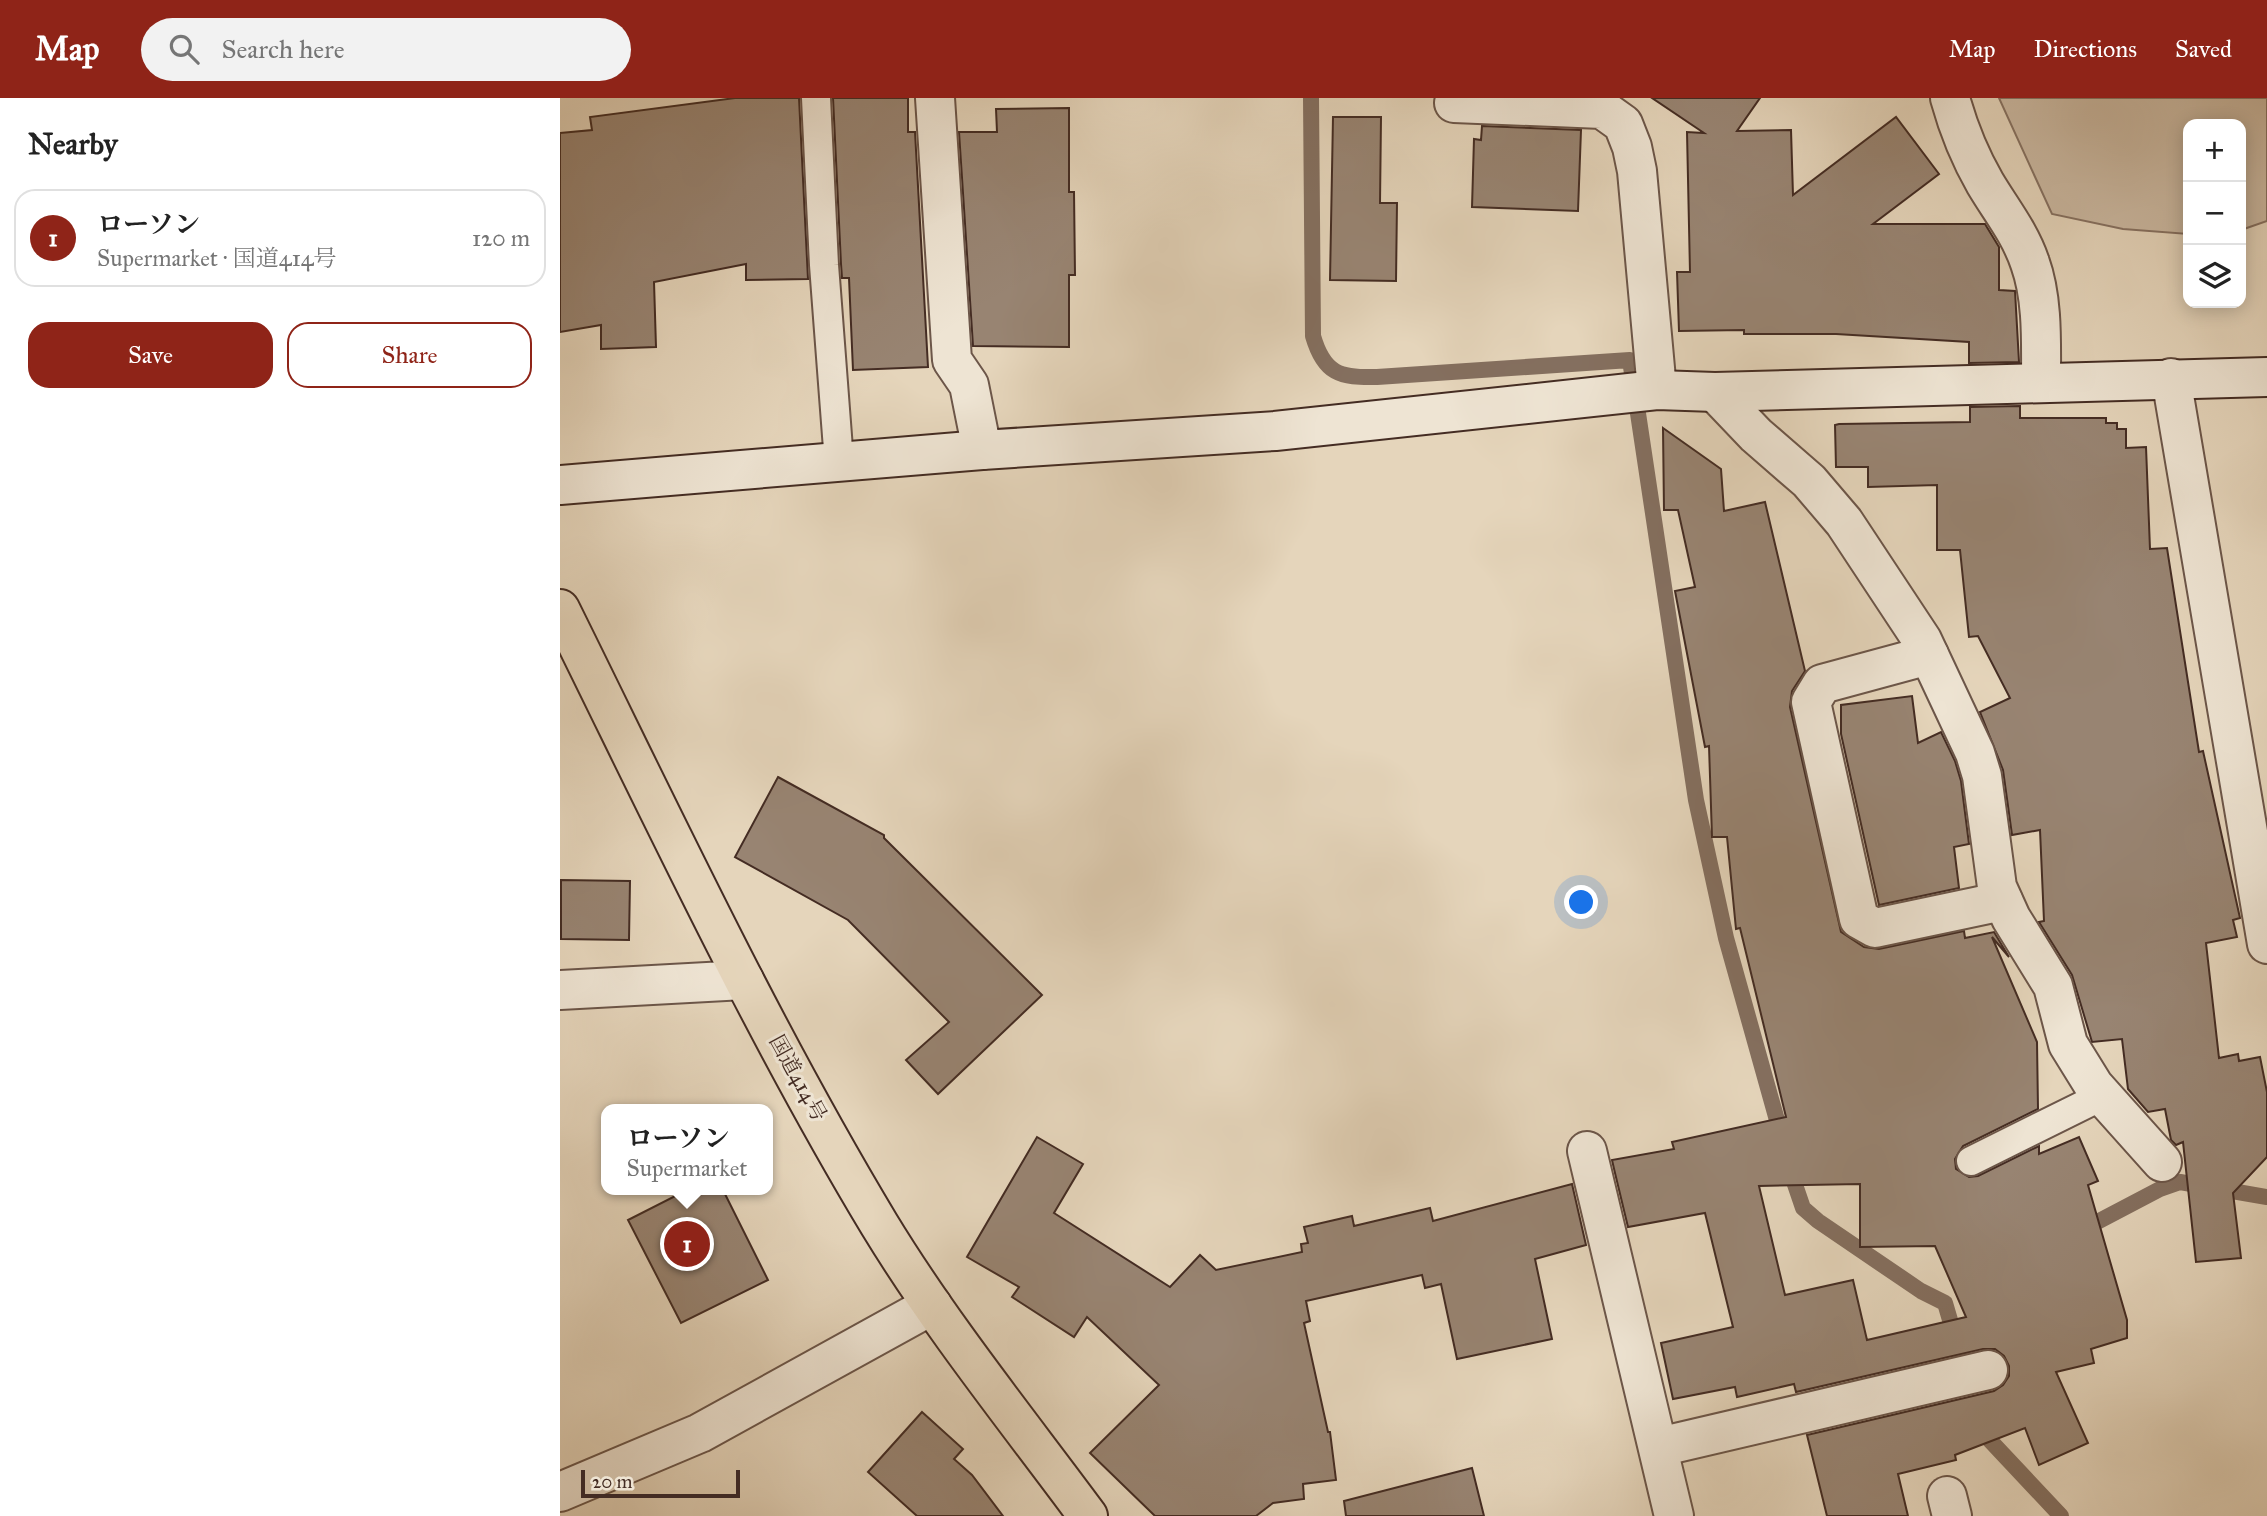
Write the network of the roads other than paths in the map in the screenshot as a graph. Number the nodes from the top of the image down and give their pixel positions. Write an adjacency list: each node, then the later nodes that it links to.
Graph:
1 (817, 98): 11 (lane)
2 (935, 98): 10 (street)
3 (1951, 98): 7 (street)
4 (1454, 103): 8 (street)
5 (2267, 377): 6 (street)
6 (2171, 378): 7 (street); 16 (street)
7 (2041, 381): 9 (street)
8 (1657, 390): 9 (street); 10 (street)
9 (1715, 392): 14 (street)
10 (982, 450): 11 (street)
11 (839, 462): 12 (street)
12 (560, 485)
13 (560, 609): 17 (highway, 国道414号)
14 (1929, 655): 15 (street); 15 (street)
15 (2003, 901): 19 (street)
16 (2267, 944)
17 (744, 980): 18 (street); 23 (highway, 国道414号)
18 (560, 990)
19 (2102, 1096): 21 (lane); 22 (street)
20 (1587, 1151): 25 (street)
21 (1971, 1161)
22 (2162, 1162)
23 (932, 1306): 26 (street); 27 (highway, 国道414号)
24 (1974, 1373): 25 (street)
25 (1659, 1447): 28 (street)
26 (560, 1492)
27 (1088, 1516)
28 (1674, 1516)

